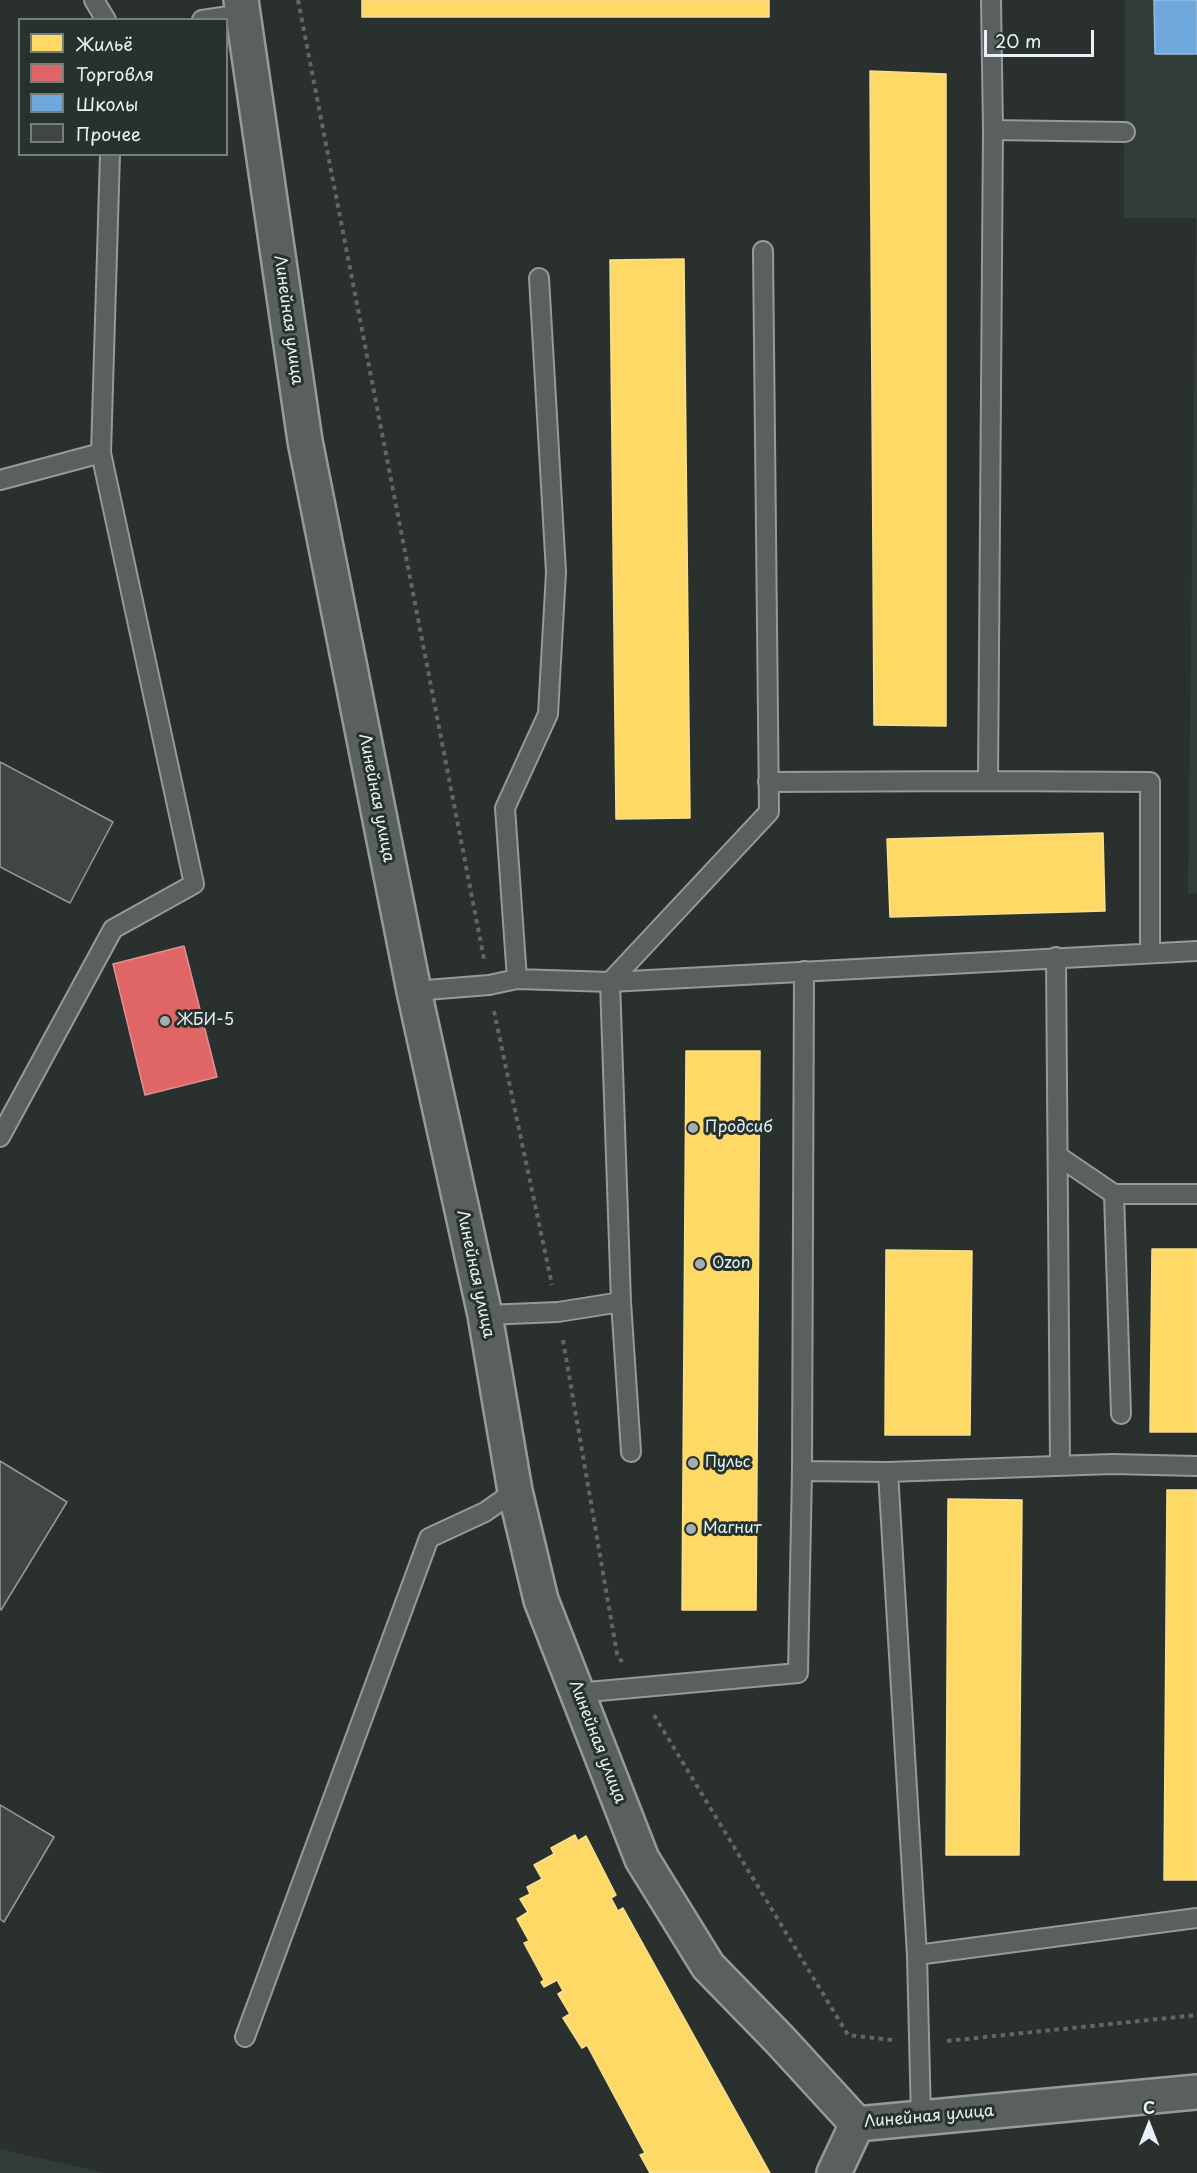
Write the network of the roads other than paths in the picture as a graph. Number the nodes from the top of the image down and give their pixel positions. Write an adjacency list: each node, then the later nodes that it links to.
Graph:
1 (94, 0): 4 (lane)
2 (991, 0): 6 (lane)
3 (242, 7): 5 (lane); 21 (main road, Линейная улица)
4 (105, 18)
5 (208, 18)
6 (993, 130): 7 (lane); 13 (lane)
7 (1125, 132)
8 (110, 156): 11 (lane)
9 (763, 251): 14 (lane)
10 (539, 278): 19 (lane)
11 (101, 453): 12 (lane); 22 (lane)
12 (0, 480)
13 (988, 781): 14 (lane); 16 (lane)
14 (768, 782): 20 (lane)
15 (1197, 951): 16 (lane)
16 (1150, 952): 17 (lane)
17 (1056, 957): 18 (lane); 23 (lane)
18 (804, 971): 20 (lane); 32 (lane)
19 (517, 979): 20 (lane); 21 (lane)
20 (610, 982): 26 (lane)
21 (414, 991): 27 (main road, Линейная улица)
22 (0, 1137)
23 (1058, 1156): 24 (lane); 30 (lane)
24 (1114, 1194): 25 (lane); 28 (lane)
25 (1197, 1194)
26 (621, 1302): 27 (lane); 29 (lane)
27 (485, 1315): 34 (main road, Линейная улица)
28 (1121, 1414)
29 (631, 1452)
30 (1060, 1466): 31 (lane); 33 (lane)
31 (1197, 1466)
32 (802, 1471): 33 (lane); 35 (lane)
33 (888, 1472): 37 (lane)
34 (515, 1491): 35 (main road, Линейная улица); 38 (lane)
35 (578, 1693): 41 (main road, Линейная улица)
36 (1197, 1918): 37 (lane)
37 (917, 1955): 40 (lane)
38 (245, 2037)
39 (1197, 2092): 40 (main road, Линейная улица)
40 (921, 2118): 41 (main road, Линейная улица)
41 (856, 2124): 42 (main road)
42 (834, 2173)

